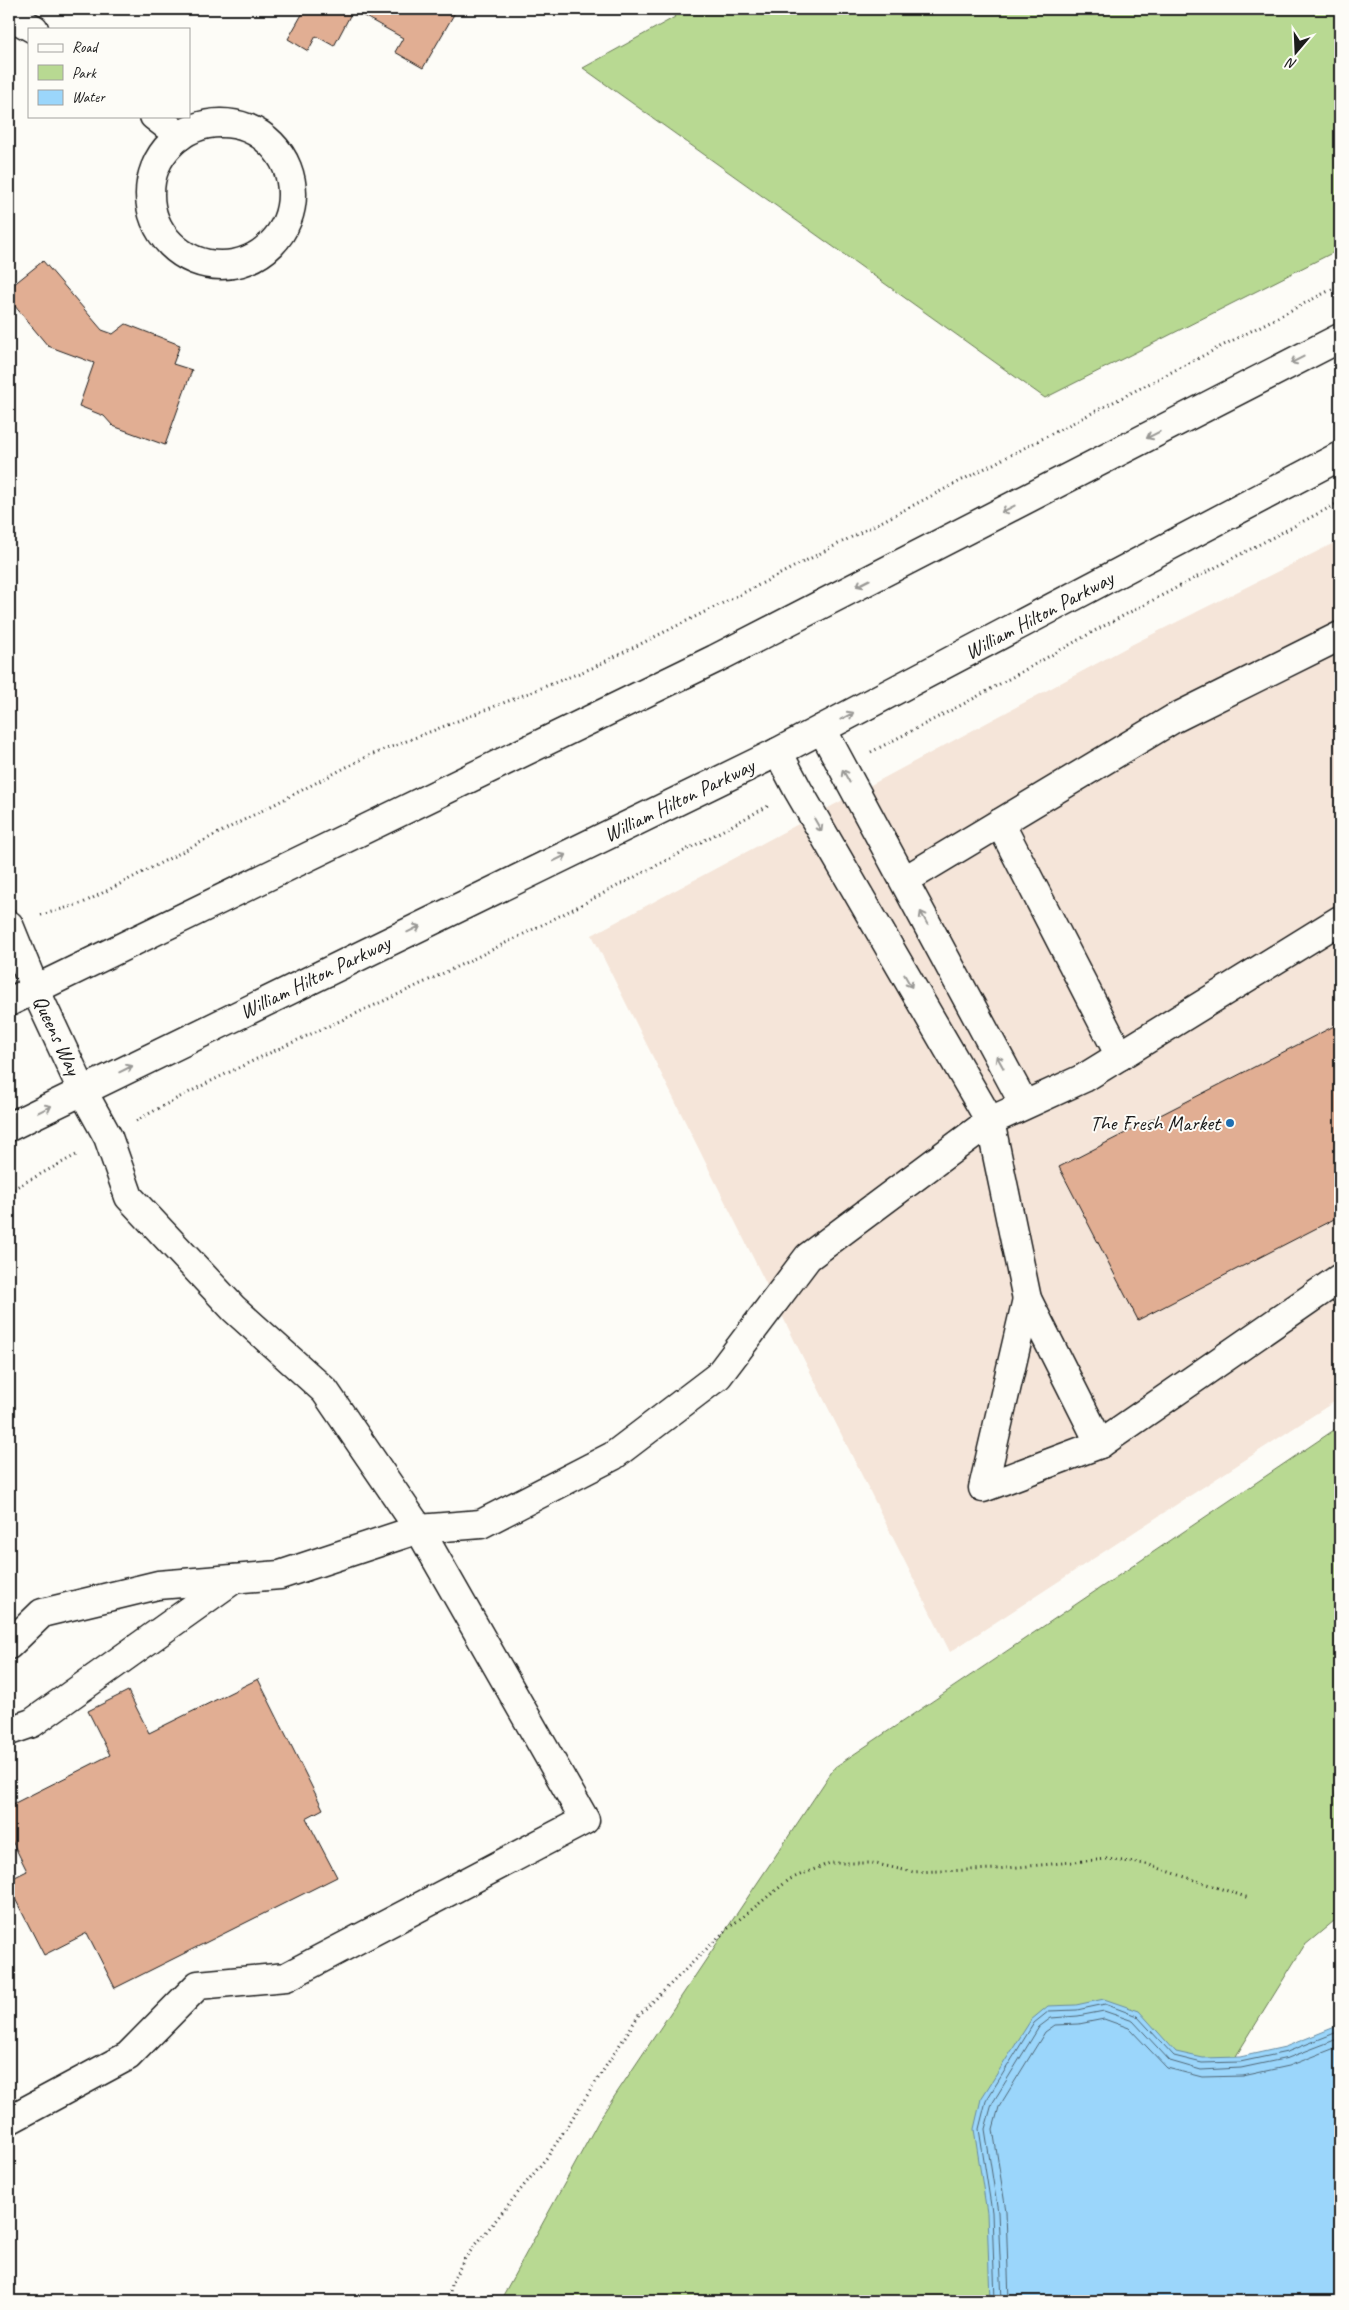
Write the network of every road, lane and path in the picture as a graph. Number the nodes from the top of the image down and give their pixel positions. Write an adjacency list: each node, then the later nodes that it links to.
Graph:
1 (9, 15): 2 (main road)
2 (32, 28)
3 (157, 118): 4 (main road)
4 (180, 136): 4 (main road)
5 (1340, 285): 16 (path)
6 (1340, 338): 19 (main road, one-way to 19)
7 (1340, 456): 10 (main road, William Hilton Parkway, one-way to 7)
8 (1340, 502): 12 (path)
9 (1340, 636): 14 (main road)
10 (822, 729): 11 (main road, William Hilton Parkway); 12 (main road)
11 (778, 752): 13 (main road); 22 (main road, William Hilton Parkway, one-way to 11)
12 (841, 767): 15 (main road, one-way to 12)
13 (798, 790): 24 (main road, one-way to 24); 26 (path)
14 (1000, 823): 15 (main road); 21 (main road)
15 (905, 880): 23 (main road, one-way to 15)
16 (36, 916)
17 (1340, 920): 21 (main road)
18 (9, 925): 19 (main road, Queens Way)
19 (35, 989): 20 (main road); 22 (main road, Queens Way)
20 (9, 1002)
21 (1120, 1056): 23 (main road)
22 (82, 1090): 25 (main road, William Hilton Parkway, one-way to 22); 26 (main road, Queens Way)
23 (1024, 1104): 24 (main road)
24 (990, 1121): 29 (main road); 31 (main road)
25 (9, 1127)
26 (108, 1137): 27 (path); 31 (main road, Queens Way)
27 (9, 1191)
28 (1340, 1278): 30 (main road)
29 (1027, 1299): 30 (main road); 30 (main road)
30 (1100, 1444)
31 (419, 1529): 32 (main road); 36 (main road, Queens Way)
32 (234, 1579): 33 (main road); 34 (main road)
33 (9, 1645)
34 (9, 1731)
35 (1249, 1898): 37 (path)
36 (9, 2120)
37 (449, 2301)

